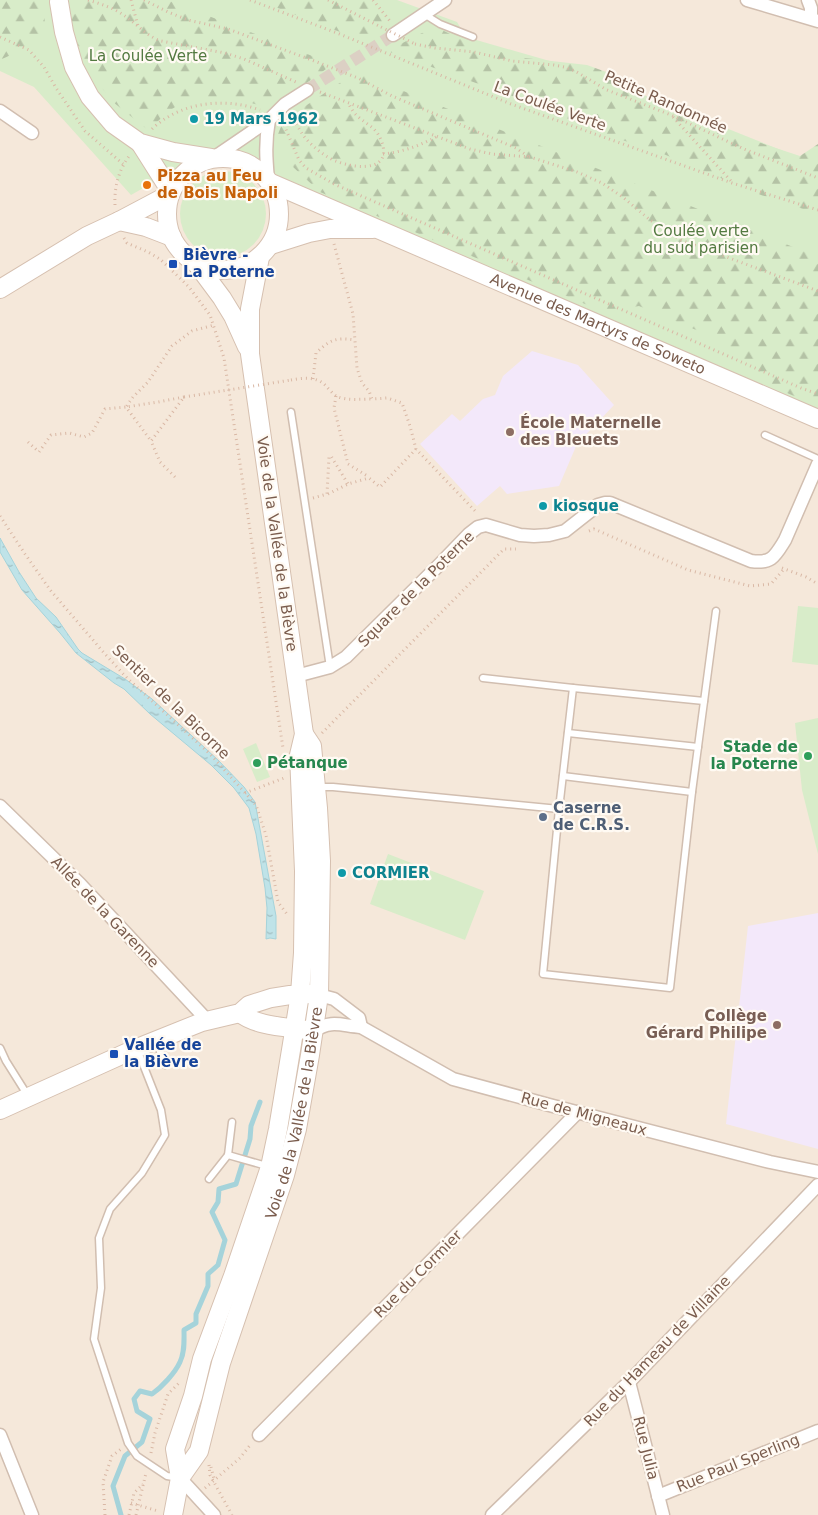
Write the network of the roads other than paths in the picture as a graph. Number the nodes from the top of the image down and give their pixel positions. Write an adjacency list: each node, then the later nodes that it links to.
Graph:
1 (445, 0): 5 (street)
2 (747, 0): 6 (street)
3 (808, 0): 6 (street)
4 (60, 2): 13 (main road)
5 (424, 14): 7 (street); 8 (lane)
6 (814, 20)
7 (396, 33)
8 (473, 37)
9 (308, 90): 11 (street)
10 (0, 111): 12 (street)
11 (271, 118): 14 (street); 15 (street)
12 (32, 133)
13 (141, 142): 14 (main road); 16 (main road)
14 (214, 158): 15 (main road); 16 (main road)
15 (270, 181): 18 (main road, Avenue des Martyrs de Soweto); 20 (main road)
16 (170, 193): 17 (main road); 19 (main road)
17 (119, 221): 19 (main road); 22 (main road)
18 (379, 229): 20 (main road, Avenue des Martyrs de Soweto); 25 (main road, Avenue des Martyrs de Soweto)
19 (172, 237): 21 (main road)
20 (266, 251): 21 (main road); 23 (main road, Voie de la Vallée de la Bièvre)
21 (196, 263): 23 (main road, Voie de la Vallée de la Bièvre)
22 (0, 289)
23 (250, 354): 31 (main road, Voie de la Vallée de la Bièvre)
24 (291, 412): 30 (lane)
25 (818, 419)
26 (765, 435): 27 (lane)
27 (818, 459)
28 (818, 464): 30 (street, Square de la Poterne)
29 (716, 611): 34 (lane)
30 (330, 667): 31 (street, Square de la Poterne)
31 (296, 676): 36 (main road, Voie de la Vallée de la Bièvre)
32 (483, 678): 33 (lane)
33 (573, 688): 34 (lane); 35 (lane)
34 (704, 701): 37 (lane)
35 (568, 733): 37 (lane); 38 (lane)
36 (304, 734): 39 (main road, Voie de la Vallée de la Bièvre); 43 (main road, Voie de la Vallée de la Bièvre)
37 (698, 747): 40 (lane)
38 (562, 776): 40 (lane); 42 (lane)
39 (316, 787): 42 (lane); 43 (main road, Voie de la Vallée de la Bièvre)
40 (692, 792): 42 (lane)
41 (0, 806): 45 (street, Allée de la Garenne)
42 (559, 809)
43 (305, 994): 44 (main road); 46 (main road, Voie de la Vallée de la Bièvre); 46 (main road, Voie de la Vallée de la Bièvre); 47 (street, Rue de Migneaux)
44 (240, 1013): 45 (main road); 46 (main road)
45 (208, 1020): 48 (main road)
46 (311, 1025): 47 (street, Rue de Migneaux); 57 (main road, Voie de la Vallée de la Bièvre); 65 (main road, Voie de la Vallée de la Bièvre)
47 (361, 1027): 54 (street, Rue de Migneaux)
48 (156, 1040): 50 (main road); 51 (lane)
49 (0, 1048): 52 (lane)
50 (137, 1048): 52 (main road); 65 (lane)
51 (165, 1066)
52 (29, 1097): 53 (main road)
53 (4, 1108)
54 (578, 1112): 58 (street, Rue de Migneaux); 64 (street, Rue du Cormier)
55 (232, 1122): 56 (lane)
56 (228, 1155): 57 (lane); 59 (lane)
57 (270, 1167): 65 (main road, Voie de la Vallée de la Bièvre)
58 (818, 1172)
59 (209, 1179)
60 (818, 1185): 61 (street, Rue du Hameau de Villaine)
61 (629, 1382): 66 (street, Rue Julia); 70 (street, Rue du Hameau de Villaine)
62 (818, 1431): 66 (street, Rue Paul Sperling)
63 (0, 1434): 68 (street)
64 (259, 1435)
65 (180, 1478): 67 (main road, Voie de la Vallée de la Bièvre); 69 (street)
66 (658, 1496): 71 (street, Rue Julia)
67 (168, 1514)
68 (32, 1515)
69 (214, 1515)
70 (492, 1515)
71 (663, 1515)

